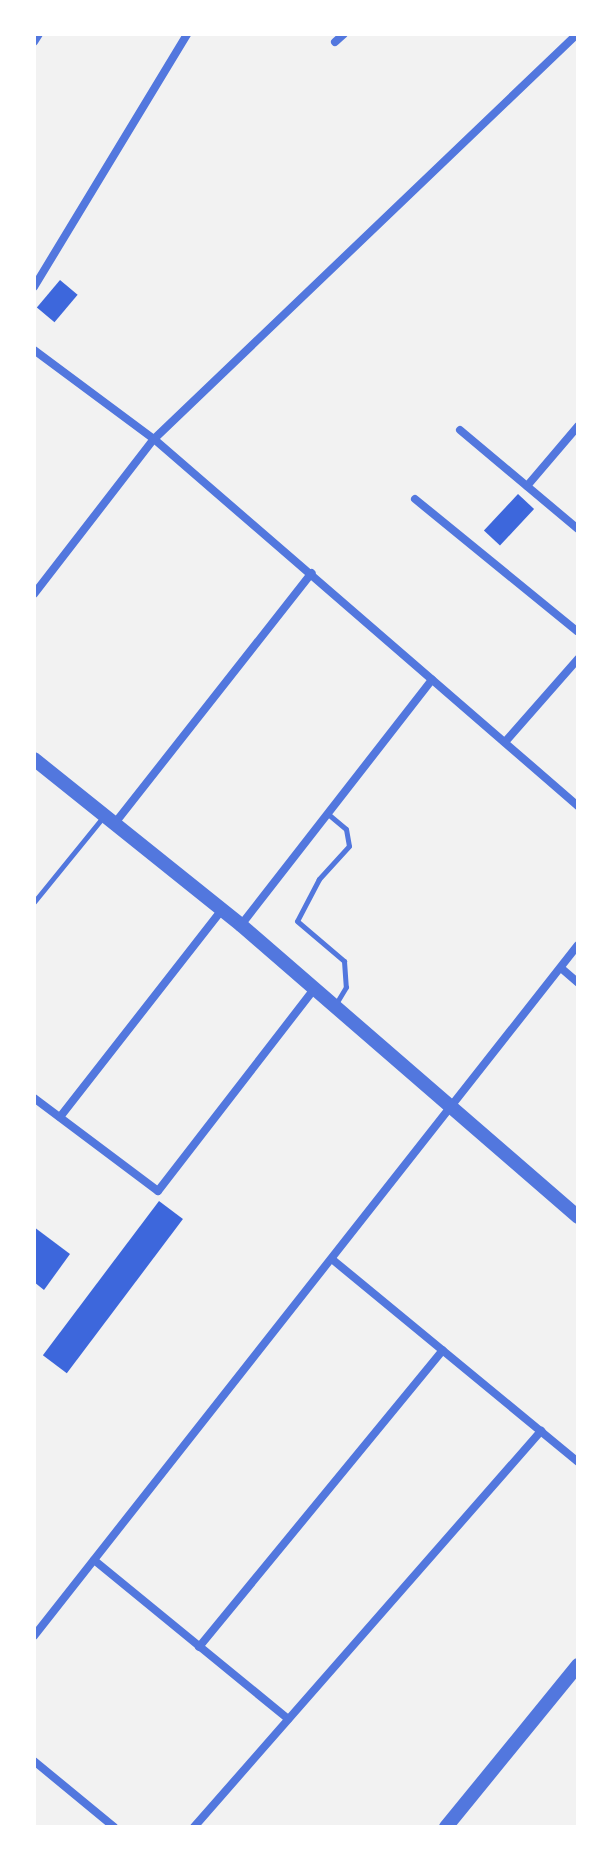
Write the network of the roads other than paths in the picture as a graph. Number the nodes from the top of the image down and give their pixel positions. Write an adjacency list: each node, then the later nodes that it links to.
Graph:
1 (39, 34): 5 (street)
2 (187, 34): 7 (street)
3 (344, 34): 6 (street)
4 (577, 34): 11 (street)
5 (34, 42)
6 (335, 42)
7 (34, 287)
8 (34, 350): 11 (street)
9 (578, 426): 12 (street)
10 (460, 430): 12 (street)
11 (154, 439): 15 (street); 16 (street)
12 (527, 486): 14 (street)
13 (415, 499): 17 (street)
14 (578, 529)
15 (312, 573): 19 (street); 24 (street)
16 (34, 594)
17 (578, 632)
18 (578, 659): 20 (street)
19 (432, 680): 20 (street); 23 (street)
20 (505, 742): 22 (street)
21 (34, 759): 24 (street)
22 (578, 806)
23 (328, 814): 27 (street); 32 (lane)
24 (110, 820): 25 (lane); 26 (street)
25 (34, 902)
26 (222, 910): 27 (street); 35 (street)
27 (241, 925): 31 (street)
28 (578, 945): 29 (street)
29 (561, 968): 30 (street); 34 (street)
30 (578, 983)
31 (314, 989): 32 (street); 35 (street)
32 (335, 1006): 34 (street)
33 (34, 1098): 35 (street)
34 (452, 1108): 36 (street); 37 (street)
35 (60, 1117)
36 (578, 1217)
37 (333, 1260): 38 (street); 41 (street)
38 (443, 1350): 39 (street); 43 (street)
39 (541, 1431): 40 (street); 45 (street)
40 (578, 1462)
41 (94, 1560): 42 (street); 43 (street)
42 (34, 1636)
43 (199, 1647): 45 (street)
44 (575, 1674): 49 (street)
45 (288, 1719): 48 (street)
46 (34, 1761): 47 (street)
47 (114, 1827)
48 (194, 1827)
49 (446, 1827)

